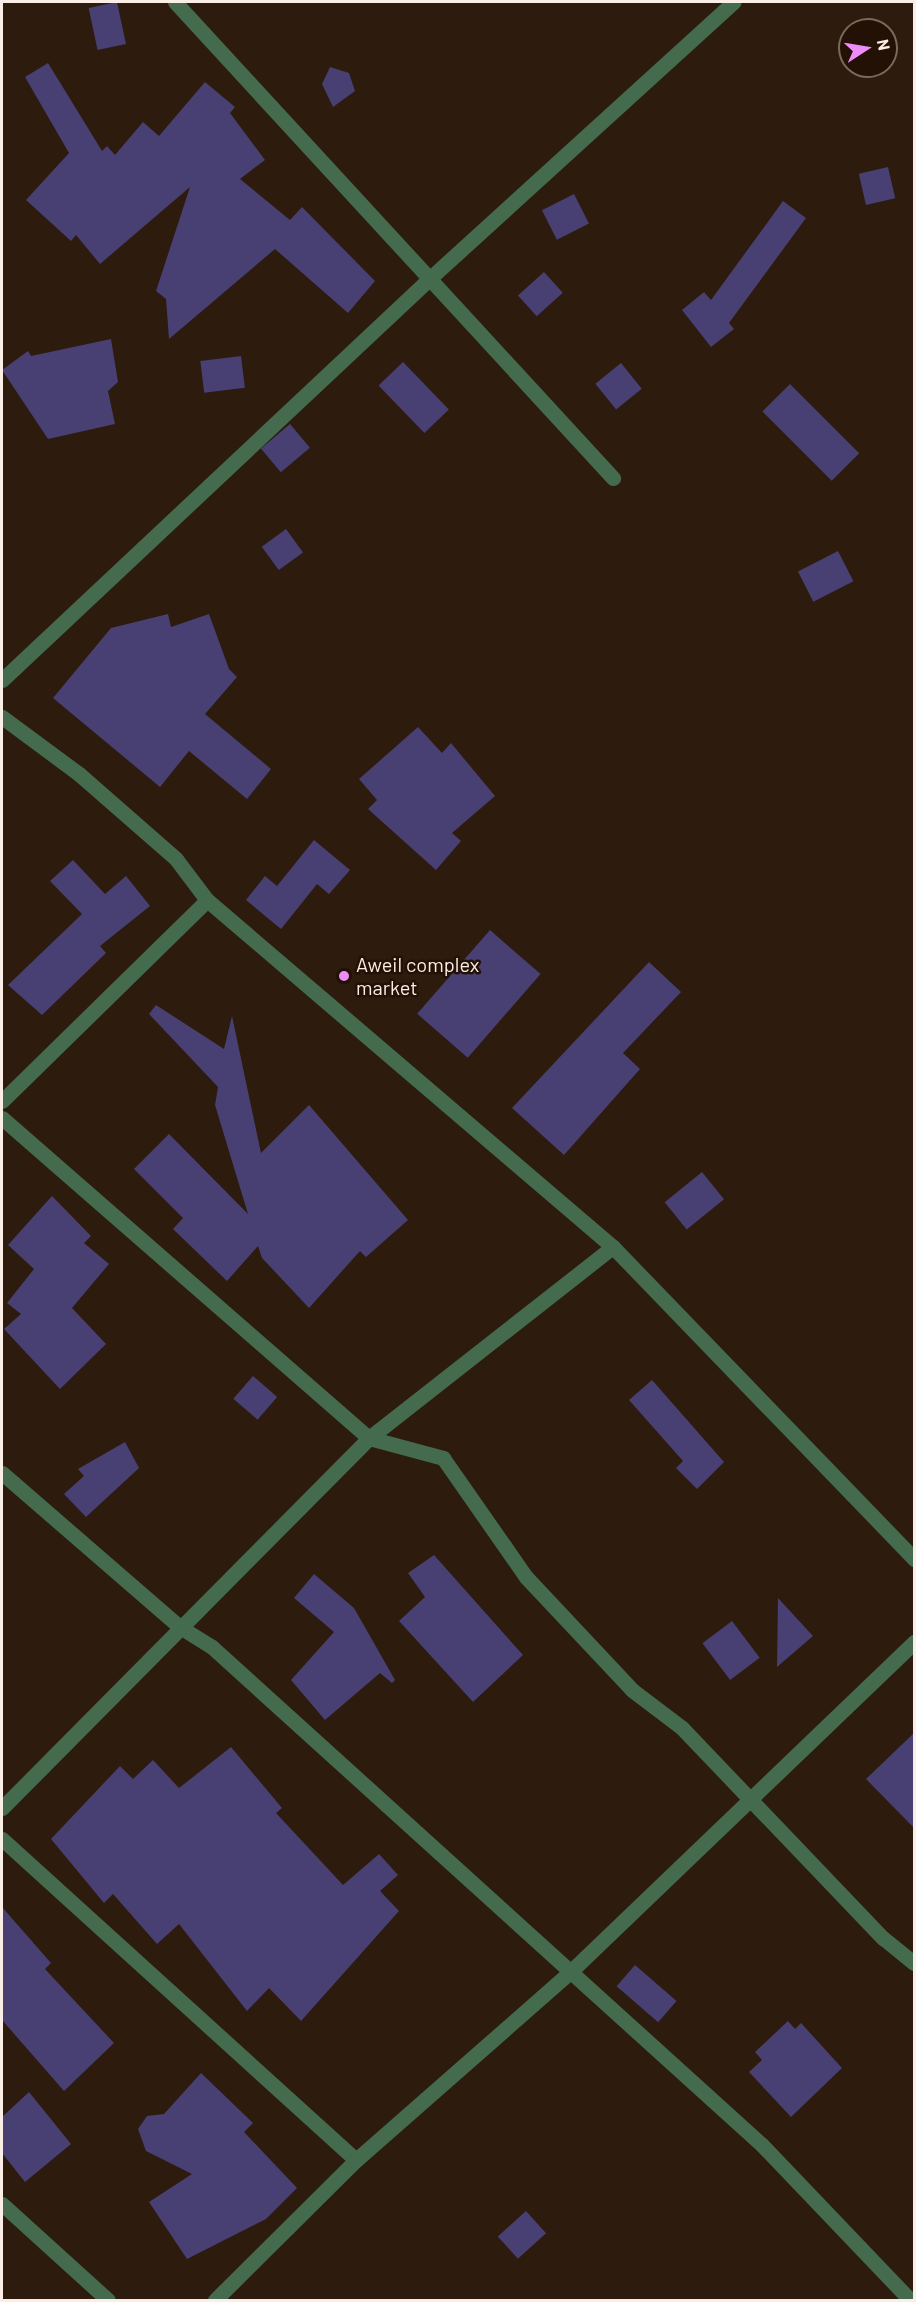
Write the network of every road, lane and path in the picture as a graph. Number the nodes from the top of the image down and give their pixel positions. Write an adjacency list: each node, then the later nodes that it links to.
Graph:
1 (176, 2): 3 (street)
2 (734, 2): 3 (street)
3 (428, 280): 4 (street); 5 (street)
4 (613, 478)
5 (2, 680)
6 (2, 717): 7 (street)
7 (207, 900): 8 (street); 10 (street)
8 (2, 1101)
9 (2, 1118): 11 (street)
10 (613, 1247): 11 (street); 13 (street)
11 (369, 1438): 14 (street); 16 (street)
12 (2, 1473): 14 (street)
13 (915, 1559)
14 (180, 1627): 17 (street); 20 (street)
15 (915, 1642): 16 (street)
16 (750, 1803): 19 (street); 20 (street)
17 (2, 1808)
18 (2, 1839): 21 (street)
19 (915, 1963)
20 (568, 1974): 21 (street); 25 (street)
21 (356, 2160): 24 (street)
22 (2, 2204): 23 (street)
23 (108, 2301)
24 (215, 2301)
25 (910, 2301)

